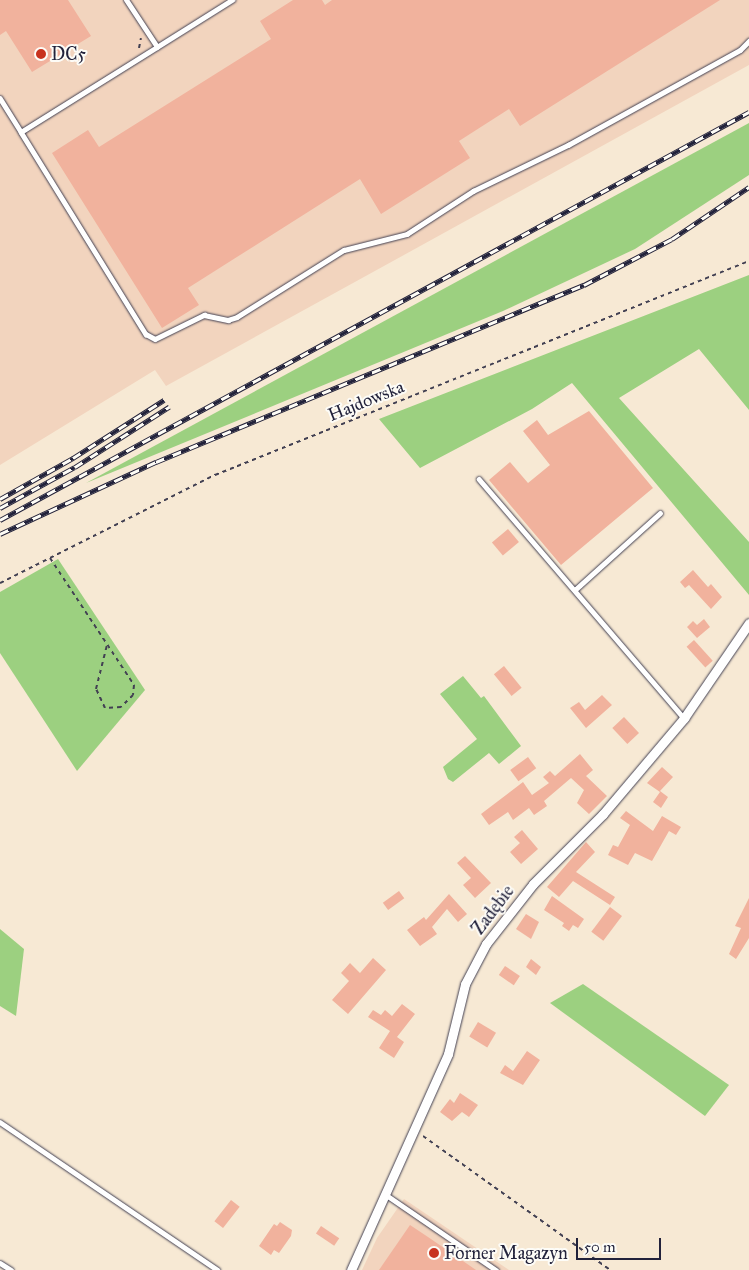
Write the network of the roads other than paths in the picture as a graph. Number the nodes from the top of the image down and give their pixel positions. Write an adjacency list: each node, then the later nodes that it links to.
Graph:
1 (126, 0): 4 (lane)
2 (232, 0): 4 (lane)
3 (749, 42): 6 (lane)
4 (157, 47): 6 (lane)
5 (0, 98): 6 (lane)
6 (21, 132)
7 (479, 479): 9 (lane)
8 (660, 513): 9 (lane)
9 (576, 589): 11 (lane)
10 (749, 623): 11 (street, Zadębie)
11 (684, 718): 13 (street, Zadębie)
12 (0, 1122): 16 (lane)
13 (385, 1194): 17 (street, Zadębie); 18 (lane)
14 (0, 1263): 15 (lane)
15 (11, 1270)
16 (218, 1270)
17 (351, 1270)
18 (496, 1270)

